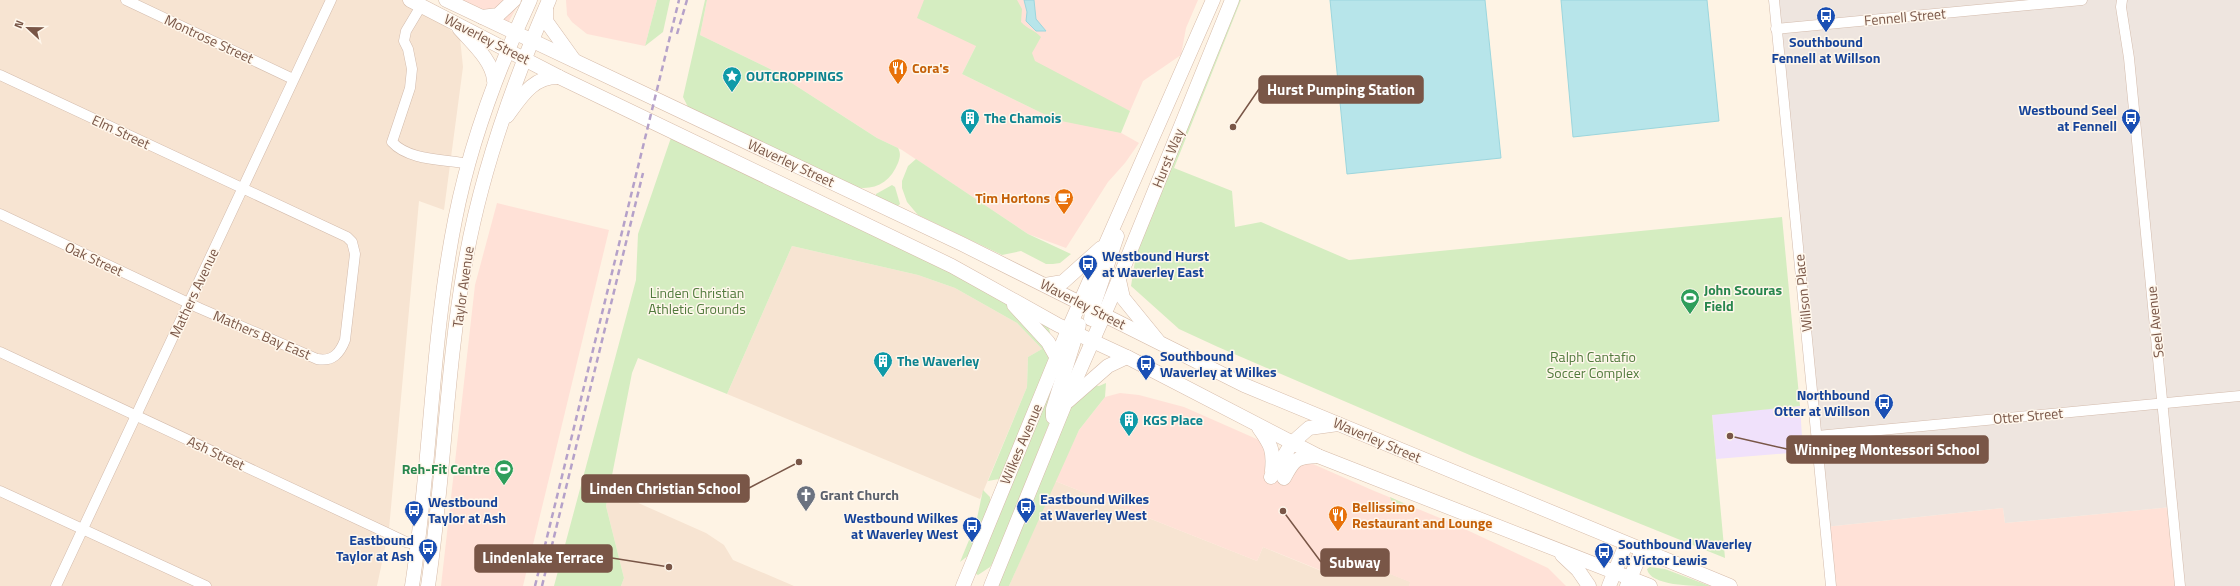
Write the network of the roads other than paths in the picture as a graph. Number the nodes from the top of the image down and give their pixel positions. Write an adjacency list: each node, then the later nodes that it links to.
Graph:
1 (126, 0): 23 (street, Montrose Street)
2 (332, 0): 23 (street, Mathers Avenue)
3 (446, 0): 13 (main road, Waverley Street)
4 (514, 0): 13 (main road)
5 (530, 0): 16 (main road, Taylor Avenue)
6 (1213, 0): 28 (main road, Hurst Way)
7 (1232, 0): 31 (main road, Hurst Way)
8 (1774, 0): 15 (street, Willson Place)
9 (2082, 0): 15 (street, Fennell Street)
10 (2124, 0): 43 (street, Seel Avenue)
11 (415, 3): 14 (main road, Waverley Street); 26 (street)
12 (548, 4): 17 (main road, Taylor Avenue); 20 (main road)
13 (482, 17): 16 (main road, Waverley Street)
14 (454, 21): 18 (main road, Waverley Street); 24 (main road)
15 (1776, 29): 49 (street, Willson Place)
16 (515, 33): 17 (main road, Waverley Street); 18 (main road, Taylor Avenue)
17 (530, 41): 19 (main road, Taylor Avenue); 20 (main road, Waverley Street)
18 (507, 50): 19 (main road, Waverley Street); 24 (main road, Taylor Avenue)
19 (523, 58): 22 (main road, Waverley Street); 25 (main road, Taylor Avenue)
20 (575, 62): 32 (main road, Waverley Street)
21 (0, 75): 27 (street, Elm Street)
22 (559, 77): 25 (main road); 33 (main road, Waverley Street)
23 (293, 79): 27 (street, Mathers Avenue)
24 (494, 81): 26 (main road, Taylor Avenue)
25 (501, 124): 57 (main road, Taylor Avenue)
26 (469, 164): 55 (main road, Taylor Avenue)
27 (242, 189): 34 (street, Mathers Avenue); 34 (street, Mathers Bay East)
28 (1125, 198): 30 (main road, Hurst Way); 35 (main road)
29 (0, 214): 34 (street, Oak Street)
30 (1104, 245): 32 (main road); 35 (main road, Hurst Way)
31 (1119, 280): 35 (main road, Hurst Way); 38 (main road)
32 (1044, 285): 35 (main road, Waverley Street)
33 (1001, 292): 36 (main road, Waverley Street); 41 (main road)
34 (189, 303): 45 (street, Mathers Avenue)
35 (1092, 310): 36 (main road, Wilkes Avenue); 37 (main road, Wilkes Avenue); 38 (main road, Waverley Street)
36 (1072, 332): 37 (main road, Waverley Street); 41 (main road, Wilkes Avenue); 48 (main road)
37 (1092, 341): 40 (main road, Waverley Street); 44 (main road, Wilkes Avenue)
38 (1161, 344): 46 (main road, Waverley Street)
39 (0, 352): 45 (street, Ash Street)
40 (1127, 357): 44 (main road); 47 (main road, Waverley Street)
41 (1057, 358): 66 (main road, Wilkes Avenue)
42 (2240, 396): 43 (street, Otter Street)
43 (2163, 403): 49 (street, Otter Street); 73 (street, Seel Avenue)
44 (1065, 404): 48 (main road, Wilkes Avenue)
45 (136, 416): 54 (street, Mathers Avenue); 55 (street, Ash Street)
46 (1339, 424): 50 (main road); 56 (main road, Waverley Street)
47 (1258, 426): 50 (main road, Waverley Street); 52 (main road)
48 (1052, 434): 67 (main road, Wilkes Avenue)
49 (1817, 436): 72 (street, Willson Place)
50 (1292, 443): 51 (main road, Waverley Street); 52 (main road)
51 (1318, 456): 52 (main road); 58 (main road, Waverley Street)
52 (1277, 478)
53 (0, 491): 54 (street)
54 (82, 529): 62 (street, Mathers Avenue); 63 (street)
55 (417, 544): 57 (street, Ash Street); 64 (main road, Taylor Avenue)
56 (1626, 544): 59 (main road, Waverley Street); 60 (main road)
57 (434, 548): 65 (main road, Taylor Avenue)
58 (1556, 549): 60 (main road, Waverley Street); 68 (main road)
59 (1642, 550): 61 (main road); 71 (main road, Waverley Street)
60 (1614, 573): 61 (main road, Waverley Street); 69 (main road)
61 (1628, 582): 70 (main road, Waverley Street)
62 (56, 586)
63 (206, 586)
64 (412, 586)
65 (428, 586)
66 (963, 586)
67 (991, 586)
68 (1589, 586)
69 (1609, 586)
70 (1650, 586)
71 (1730, 586)
72 (1831, 586)
73 (2180, 586)

